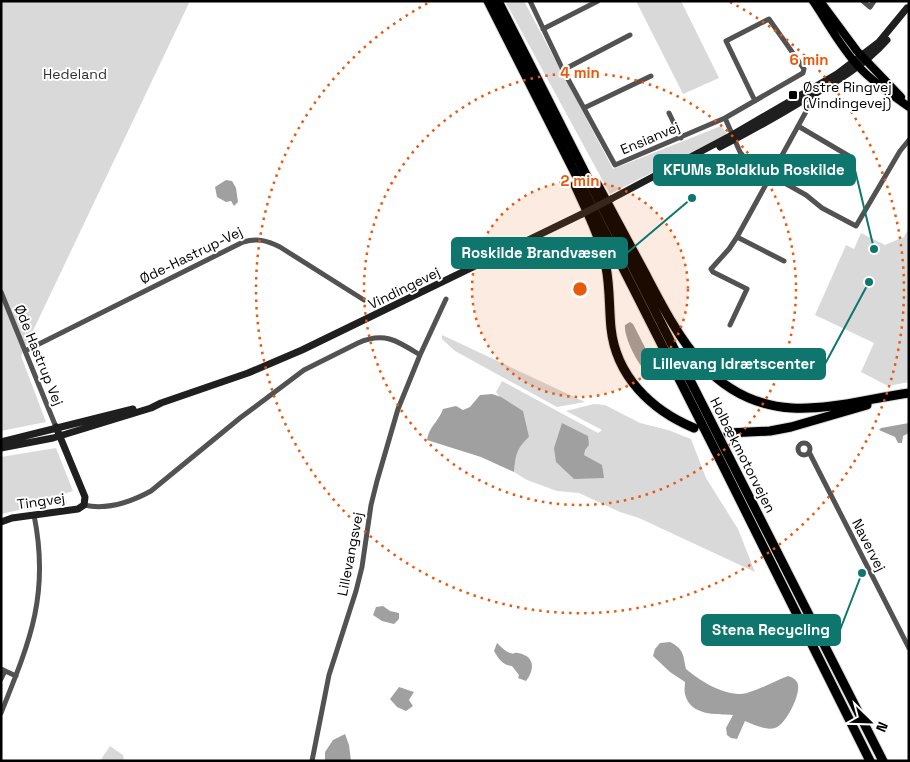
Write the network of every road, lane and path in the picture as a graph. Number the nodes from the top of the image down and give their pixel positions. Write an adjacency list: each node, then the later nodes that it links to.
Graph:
1 (488, 1): 23 (highway, Holbækmotorvejen)
2 (498, 1): 15 (highway, Holbækmotorvejen)
3 (530, 1): 10 (street, Ensianvej)
4 (598, 1): 10 (street)
5 (813, 1): 12 (main road)
6 (820, 1): 12 (main road)
7 (863, 1): 8 (street)
8 (874, 1)
9 (908, 7): 12 (main road, Vindingevej)
10 (543, 29): 13 (street, Ensianvej)
11 (630, 35): 13 (street)
12 (860, 61): 18 (main road); 18 (main road); 24 (main road, Vindingevej)
13 (563, 70): 19 (street, Ensianvej)
14 (651, 76): 19 (street)
15 (548, 99): 37 (highway); 57 (highway, Holbækmotorvejen)
16 (755, 101): 16 (street, Ensianvej); 21 (street, Ensianvej)
17 (820, 102): 22 (street)
18 (909, 106)
19 (584, 108): 25 (street, Ensianvej)
20 (669, 113): 25 (street)
21 (725, 118): 24 (street); 25 (street, Ensianvej)
22 (798, 126): 27 (street); 28 (street)
23 (553, 129): 41 (highway); 56 (highway, Holbækmotorvejen)
24 (733, 137): 28 (street); 39 (main road, Vindingevej, bridge)
25 (681, 138)
26 (909, 140): 28 (street)
27 (849, 156)
28 (770, 176): 29 (street)
29 (737, 237): 30 (street); 34 (street)
30 (784, 261)
31 (1, 292): 35 (street, Øde Hastrup Vej)
32 (446, 299): 36 (street, Lillevangsvej)
33 (364, 300): 35 (street, Øde-Hastrup-Vej)
34 (730, 326)
35 (25, 351): 40 (street, Øde Hastrup Vej)
36 (420, 355): 47 (street); 55 (street, Lillevangsvej)
37 (909, 394)
38 (909, 398): 42 (highway)
39 (161, 403): 40 (main road, Vindingevej); 43 (main road, Vindingevej)
40 (56, 427): 43 (main road); 44 (main road, Vindingevej)
41 (694, 428)
42 (728, 433)
43 (60, 436): 45 (main road, Vindingevej); 47 (main road)
44 (1, 442)
45 (1, 448)
46 (809, 452): 50 (street, Navervej)
47 (84, 505): 48 (main road, Tingvej)
48 (34, 515): 49 (main road, Tingvej); 52 (street)
49 (1, 522)
50 (909, 647)
51 (3, 670): 52 (street); 53 (street)
52 (16, 676): 54 (street)
53 (1, 679)
54 (1, 713)
55 (312, 761)
56 (870, 761)
57 (883, 761)

